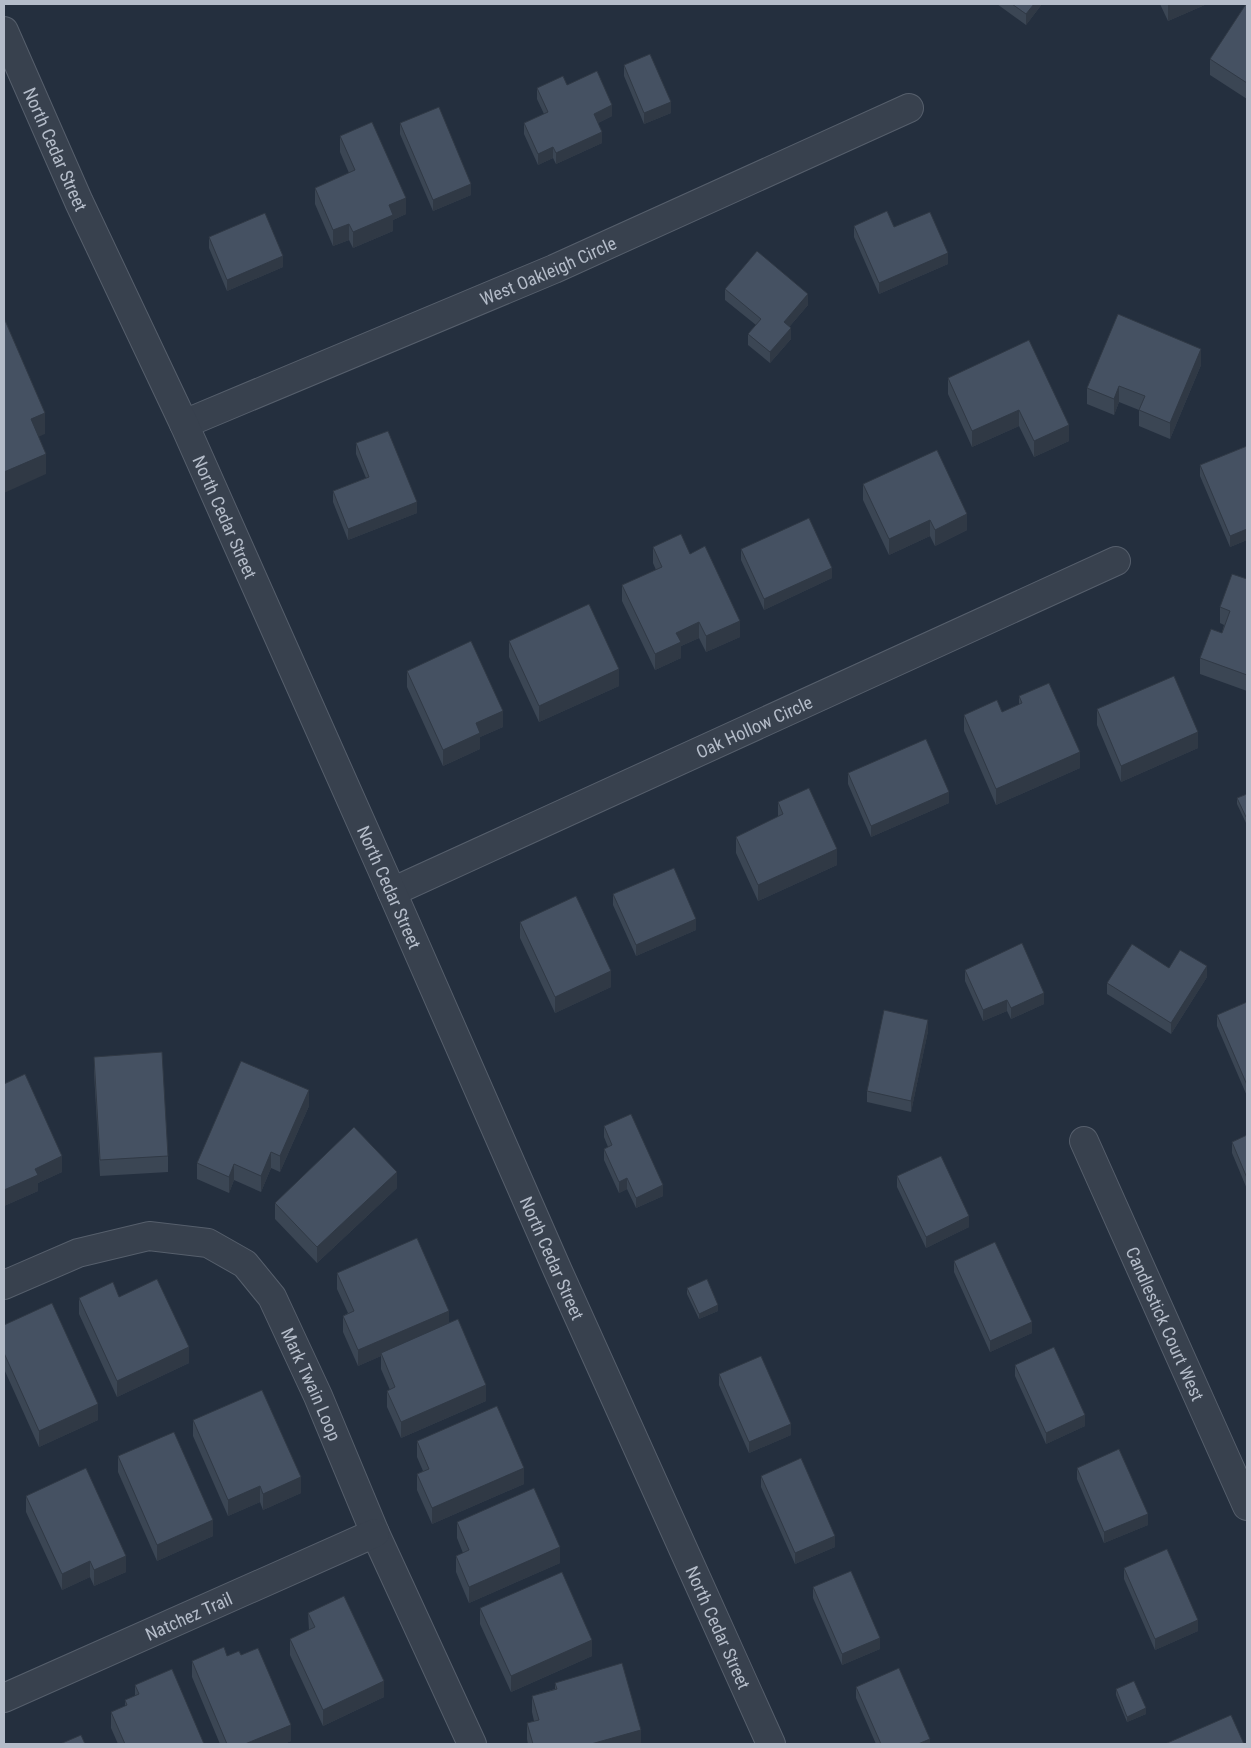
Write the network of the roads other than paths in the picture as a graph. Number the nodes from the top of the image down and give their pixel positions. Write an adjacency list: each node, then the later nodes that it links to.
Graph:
1 (4, 31): 3 (street, North Cedar Street)
2 (909, 108): 3 (street, West Oakleigh Circle)
3 (184, 424): 5 (street, North Cedar Street)
4 (1116, 561): 5 (street, Oak Hollow Circle)
5 (392, 892): 12 (street, North Cedar Street)
6 (1084, 1140): 8 (street, Candlestick Court West)
7 (4, 1285): 9 (street, Mark Twain Loop)
8 (1247, 1506)
9 (375, 1533): 10 (street, Natchez Trail); 11 (street, Mark Twain Loop)
10 (4, 1698)
11 (472, 1744)
12 (771, 1744)

